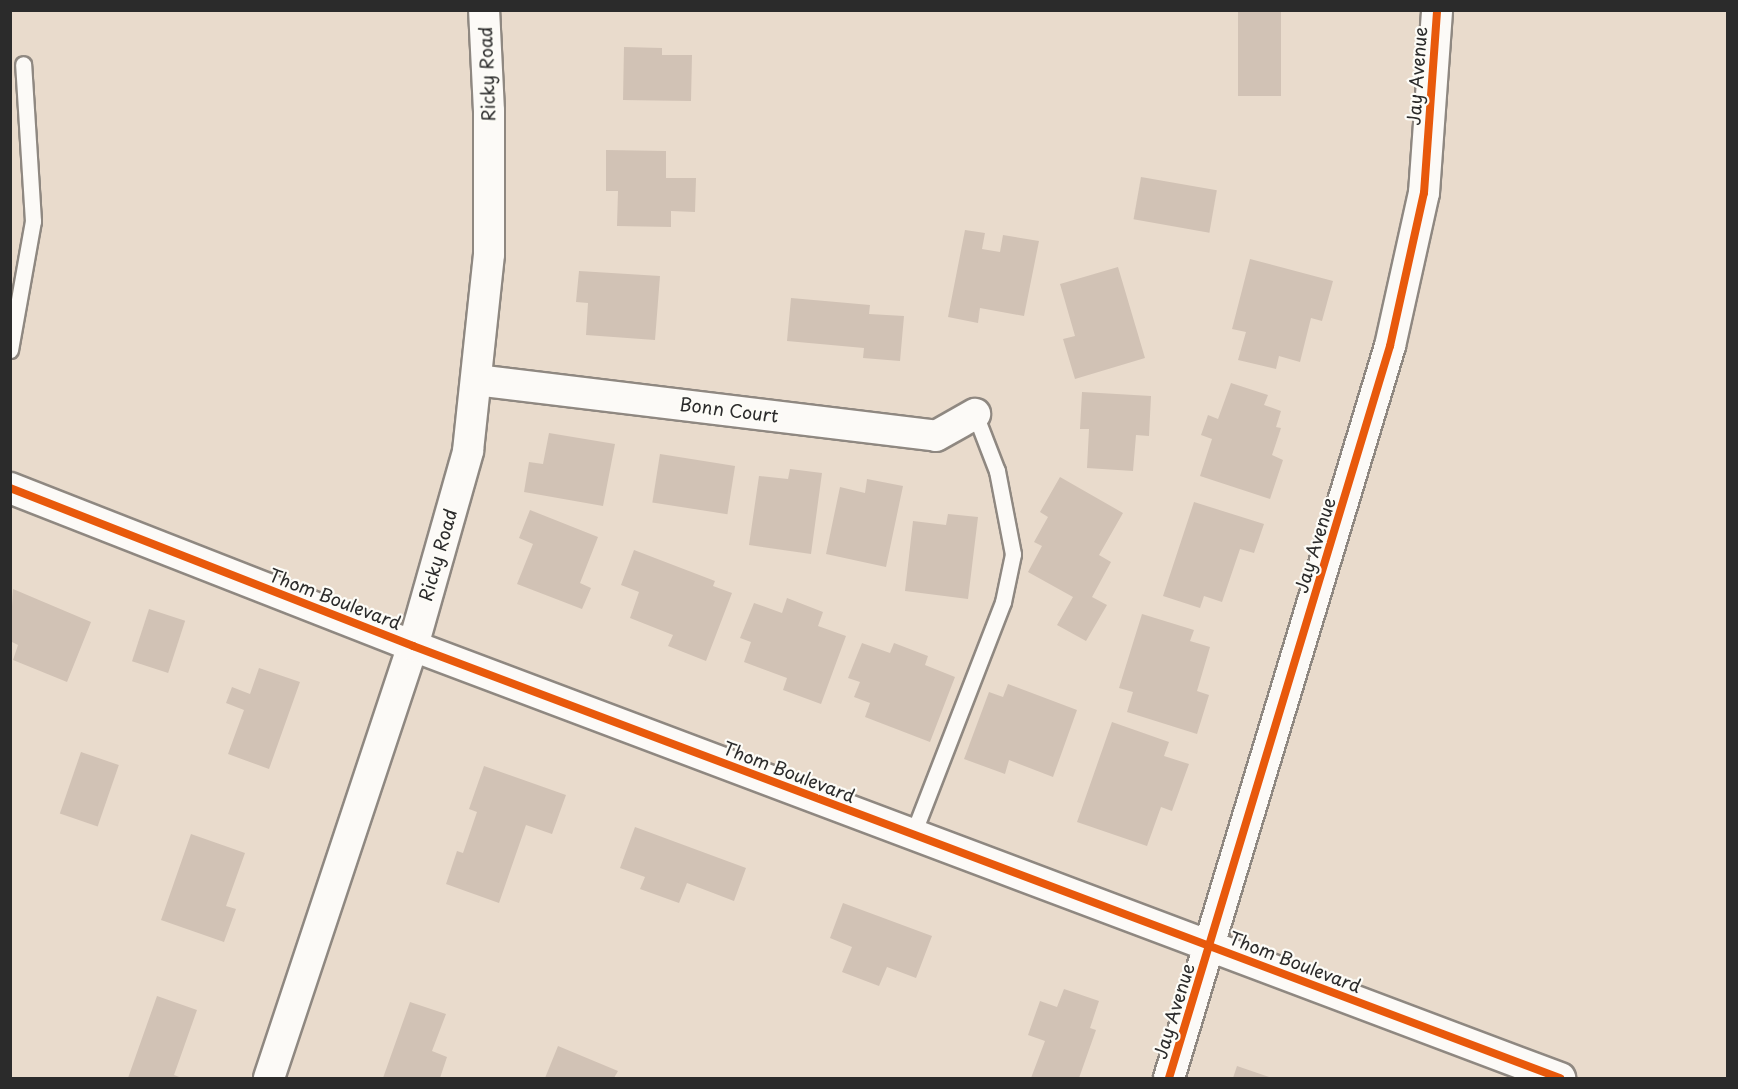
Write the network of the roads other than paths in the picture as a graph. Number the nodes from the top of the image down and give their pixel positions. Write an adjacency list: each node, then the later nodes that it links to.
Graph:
1 (484, 10): 5 (street, Ricky Road)
2 (1437, 10): 10 (street, Jay Avenue)
3 (23, 64): 4 (lane)
4 (10, 350)
5 (476, 380): 6 (street, Bonn Court); 8 (street, Ricky Road)
6 (975, 414): 9 (lane)
7 (10, 488): 8 (street, Thom Boulevard)
8 (412, 646): 9 (street, Thom Boulevard); 11 (street, Ricky Road)
9 (913, 834): 10 (street, Thom Boulevard)
10 (1210, 946): 12 (street, Jay Avenue); 13 (street, Thom Boulevard)
11 (269, 1078)
12 (1169, 1078)
13 (1560, 1078)

